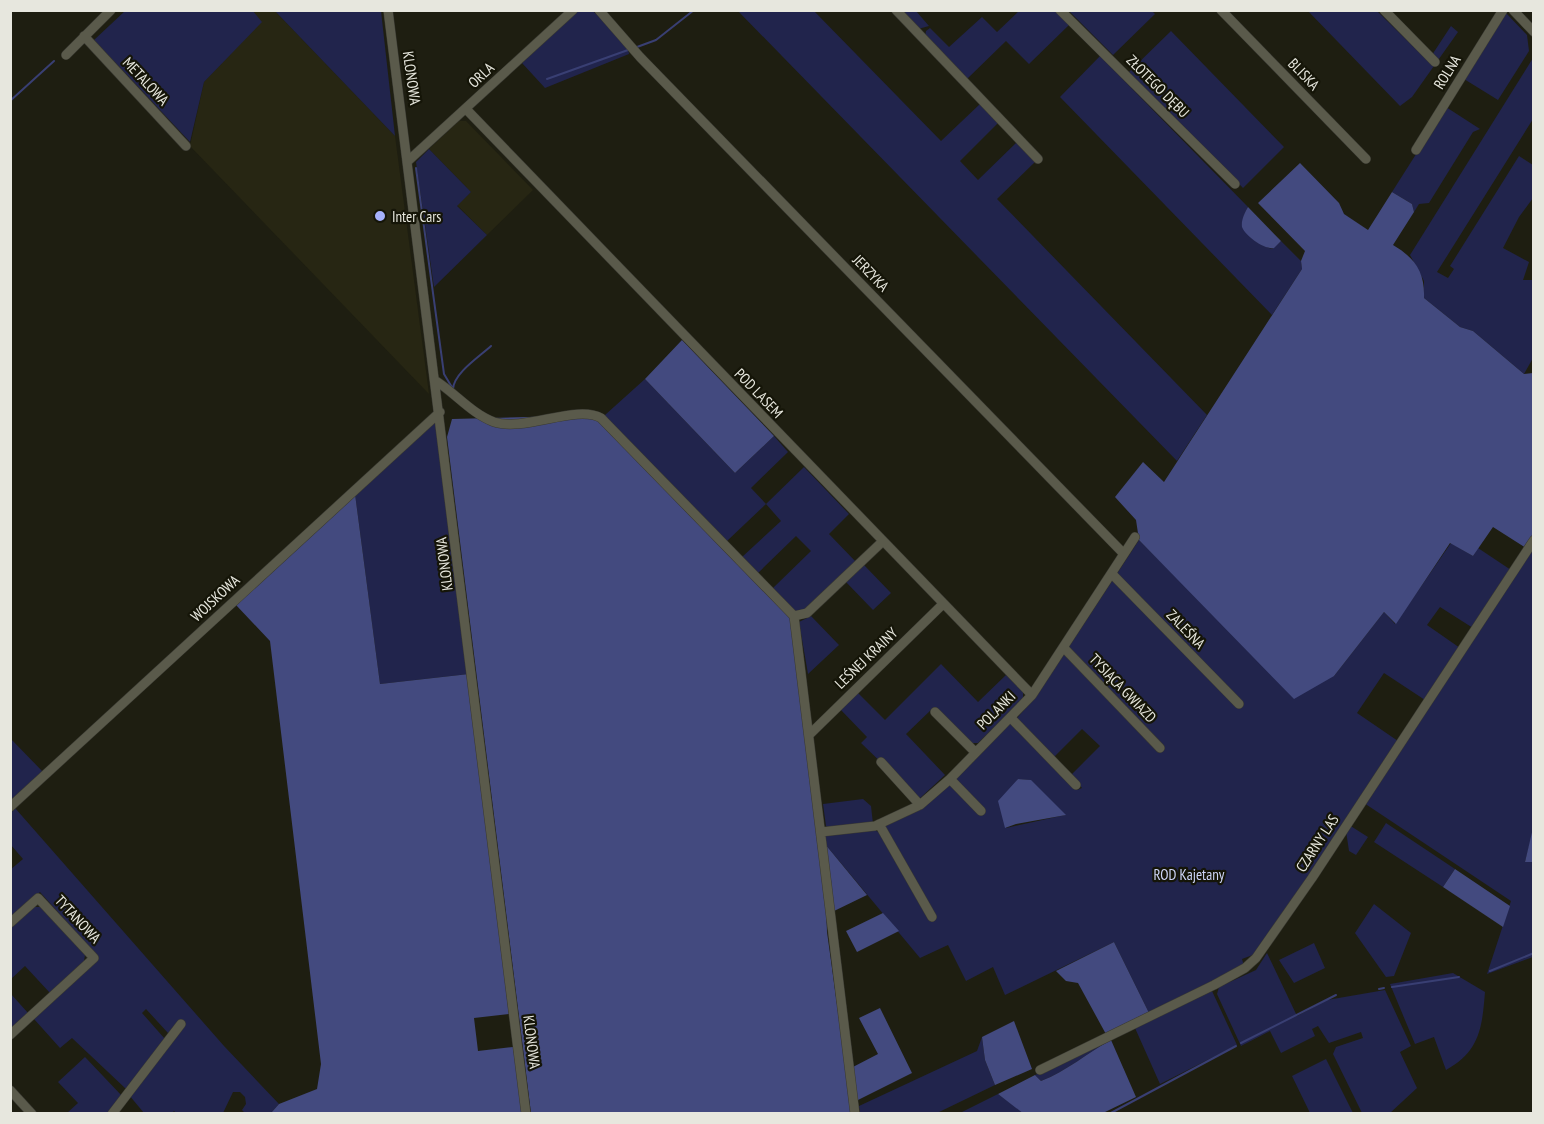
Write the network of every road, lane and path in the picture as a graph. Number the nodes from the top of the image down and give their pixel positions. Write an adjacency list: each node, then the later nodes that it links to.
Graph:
1 (111, 10): 12 (street)
2 (388, 10): 20 (street, KLONOWA)
3 (573, 10): 15 (street, ORLA)
4 (599, 10): 27 (street, JERZYKA)
5 (896, 10): 18 (street)
6 (1060, 10): 21 (street, ZŁOTEGO DĘBU)
7 (1221, 10): 19 (street, BLISKA)
8 (1384, 10): 14 (street)
9 (1503, 10): 17 (street, ROLNA)
10 (1513, 10): 11 (street)
11 (1533, 32)
12 (84, 36): 13 (street); 16 (street, METALOWA)
13 (66, 55)
14 (1435, 62)
15 (466, 109): 20 (street, ORLA); 26 (street, POD LASEM)
16 (186, 146)
17 (1416, 150)
18 (1038, 159)
19 (1366, 159)
20 (408, 161): 22 (street, KLONOWA)
21 (1235, 184)
22 (436, 381): 23 (street, KLONOWA); 30 (street)
23 (440, 412): 43 (street, WOJSKOWA); 55 (street, KLONOWA)
24 (1135, 537): 27 (street, POLANKI)
25 (1533, 540): 51 (street, CZARNY LAS)
26 (882, 542): 29 (street, POD LASEM); 30 (street)
27 (1124, 554): 28 (street, POLANKI)
28 (1113, 574): 31 (street, POLANKI); 33 (street, ZALEŚNA)
29 (943, 604): 32 (street, POD LASEM); 36 (street, LEŚNEJ KRAINY)
30 (794, 616): 36 (street)
31 (1064, 648): 32 (street, POLANKI); 37 (street, TYSIĄCA GWIAZD)
32 (1032, 695): 35 (street, POLANKI)
33 (1239, 704)
34 (935, 712): 38 (street)
35 (1011, 718): 38 (street, POLANKI); 41 (street)
36 (809, 735): 46 (street)
37 (1160, 748)
38 (975, 752): 40 (street, POLANKI)
39 (880, 762): 42 (street)
40 (950, 779): 42 (street, POLANKI); 44 (street)
41 (1076, 785)
42 (921, 805): 45 (street, POLANKI)
43 (10, 807)
44 (981, 811)
45 (879, 824): 46 (street, POLANKI); 47 (street)
46 (821, 832): 56 (street)
47 (932, 917)
48 (10, 923): 50 (street, TYTANOWA)
49 (181, 1024): 54 (street)
50 (10, 1035)
51 (1040, 1070)
52 (10, 1090): 53 (street)
53 (32, 1113)
54 (112, 1113)
55 (526, 1113)
56 (855, 1113)

